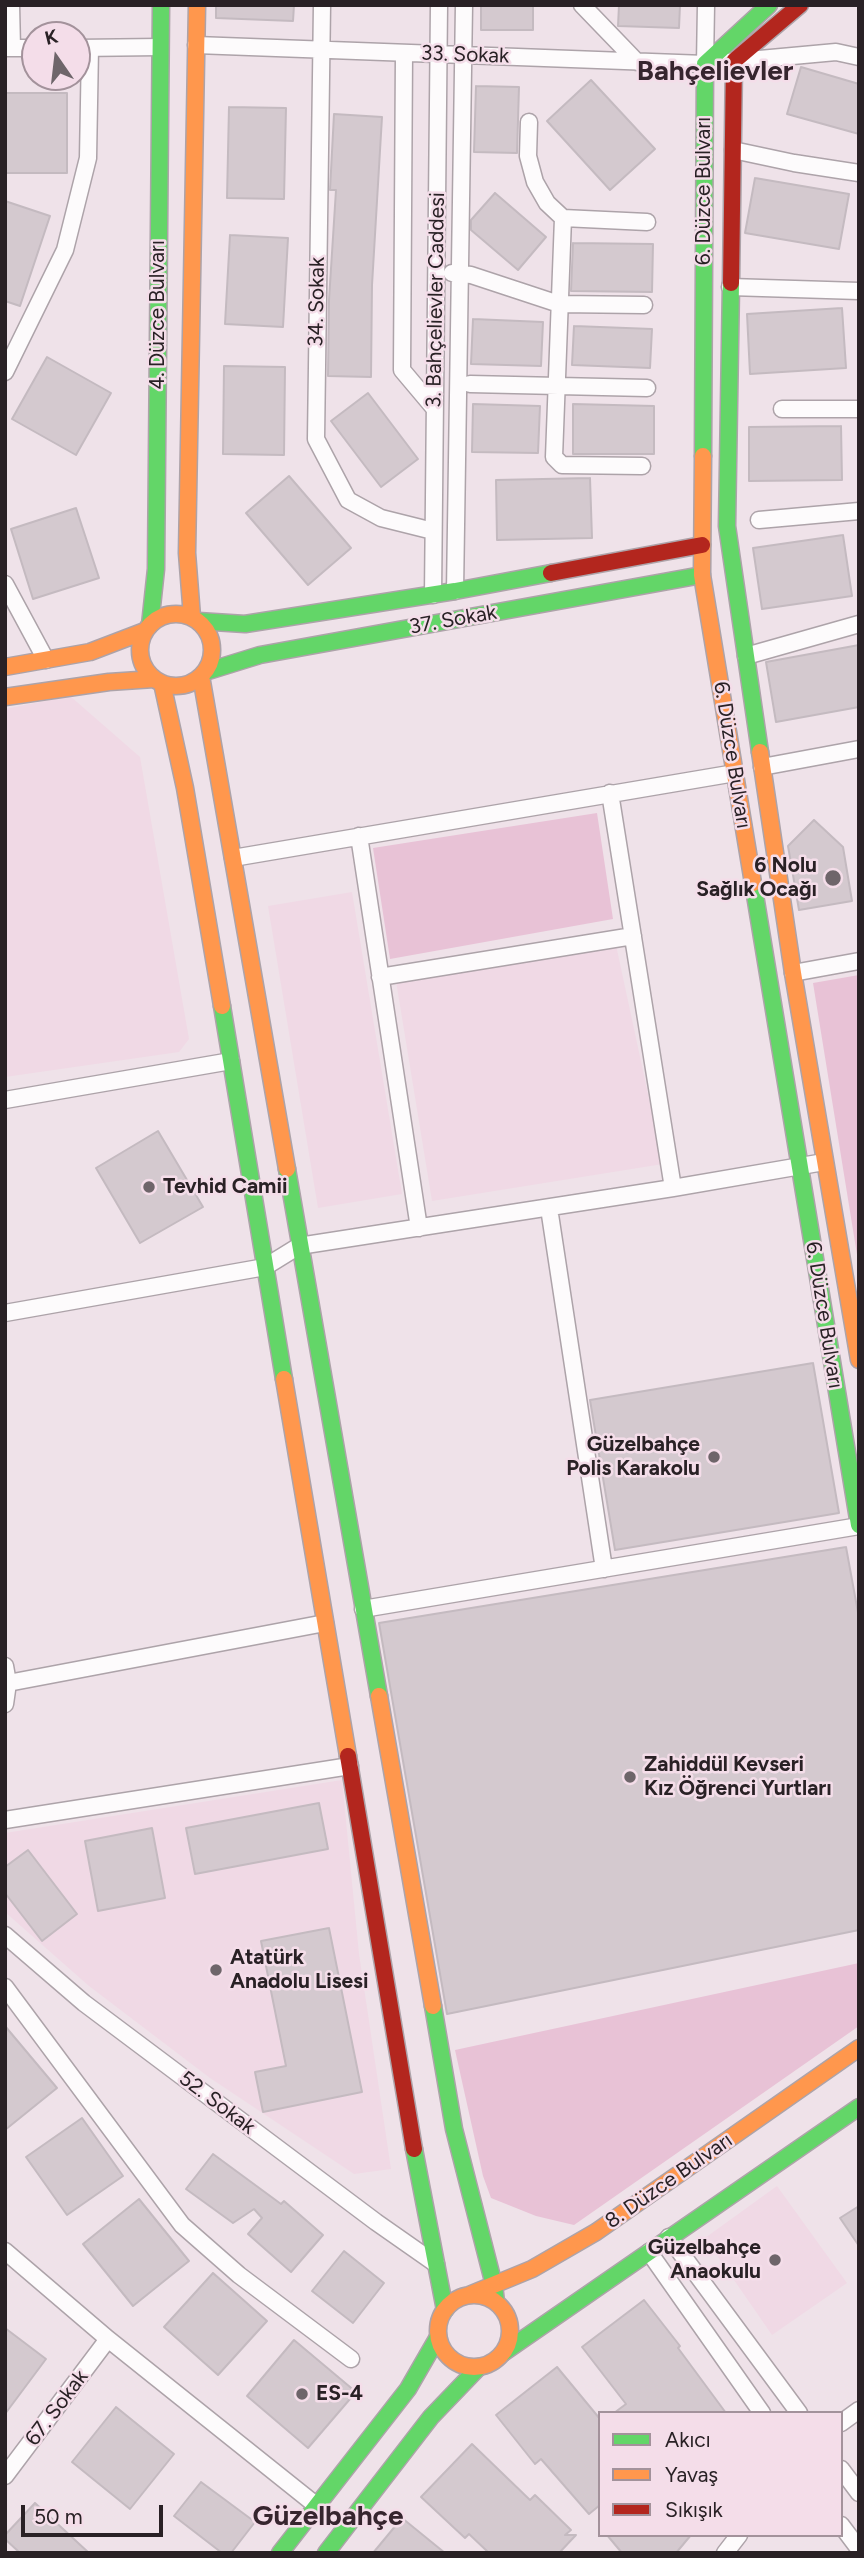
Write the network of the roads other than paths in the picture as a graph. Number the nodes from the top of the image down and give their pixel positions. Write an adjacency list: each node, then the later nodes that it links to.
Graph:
1 (11, 5): 13 (street)
2 (161, 5): 12 (main road, 4. Düzce Bulvarı)
3 (197, 5): 11 (main road, 4. Düzce Bulvarı)
4 (323, 5): 15 (street, 34. Sokak)
5 (439, 5): 17 (street, 3. Bahçelievler Caddesi)
6 (464, 5): 18 (street, 3. Bahçelievler Caddesi)
7 (582, 5): 21 (street)
8 (706, 5): 22 (street)
9 (769, 5): 22 (main road)
10 (800, 5): 20 (main road)
11 (197, 46): 15 (street, 33. Sokak); 54 (main road, 4. Düzce Bulvarı)
12 (160, 47): 14 (street); 56 (main road, 4. Düzce Bulvarı)
13 (8, 48)
14 (91, 48)
15 (320, 50): 16 (street, 33. Sokak); 45 (street, 34. Sokak)
16 (404, 53): 17 (street, 33. Sokak); 39 (street)
17 (438, 54): 18 (street, 33. Sokak); 29 (street, 3. Bahçelievler Caddesi)
18 (463, 55): 21 (street, 33. Sokak); 30 (street, 3. Bahçelievler Caddesi)
19 (859, 57): 20 (street, 33. Sokak)
20 (734, 61): 22 (street, 33. Sokak); 25 (main road, 6. Düzce Bulvarı)
21 (636, 62): 22 (street, 33. Sokak)
22 (705, 64): 46 (main road, 6. Düzce Bulvarı)
23 (85, 91): 35 (street)
24 (528, 122): 27 (street)
25 (733, 150): 26 (street); 31 (main road, 6. Düzce Bulvarı)
26 (859, 173)
27 (563, 218): 28 (street); 33 (street)
28 (647, 222)
29 (436, 272): 30 (street); 39 (street, 3. Bahçelievler Caddesi)
30 (460, 273): 33 (street); 50 (street, 3. Bahçelievler Caddesi)
31 (730, 287): 32 (street); 58 (main road, 6. Düzce Bulvarı)
32 (859, 291)
33 (559, 304): 34 (street); 37 (street)
34 (645, 305)
35 (5, 372)
36 (470, 384): 37 (street)
37 (556, 386): 38 (street); 42 (street)
38 (647, 388)
39 (434, 408): 45 (street, 3. Bahçelievler Caddesi)
40 (859, 408): 41 (street)
41 (782, 409)
42 (642, 466)
43 (859, 511): 44 (street)
44 (759, 520)
45 (433, 531): 51 (street, 3. Bahçelievler Caddesi)
46 (702, 545): 47 (main road); 48 (main road, 6. Düzce Bulvarı)
47 (542, 575): 50 (main road); 52 (main road)
48 (702, 575): 52 (main road, 37. Sokak); 66 (main road, 6. Düzce Bulvarı)
49 (5, 584): 59 (street)
50 (455, 591): 51 (main road)
51 (433, 595): 53 (main road)
52 (547, 603): 57 (main road, 37. Sokak)
53 (323, 612): 54 (main road); 57 (main road)
54 (195, 619): 56 (main road); 61 (main road)
55 (859, 624): 58 (street)
56 (147, 628): 59 (main road); 62 (main road)
57 (328, 643): 61 (main road, 37. Sokak)
58 (746, 656): 65 (main road, 6. Düzce Bulvarı)
59 (46, 660): 60 (main road)
60 (5, 667)
61 (203, 674): 62 (main road); 69 (main road)
62 (158, 681): 63 (main road); 74 (main road)
63 (5, 697)
64 (859, 749): 65 (street)
65 (762, 767): 72 (main road, 6. Düzce Bulvarı)
66 (735, 773): 67 (street); 77 (main road, 6. Düzce Bulvarı)
67 (611, 793): 68 (street); 70 (street)
68 (359, 836): 69 (street); 73 (street)
69 (233, 858): 81 (main road)
70 (633, 936): 73 (street); 78 (street)
71 (859, 961): 72 (street)
72 (793, 973): 76 (main road, 6. Düzce Bulvarı)
73 (380, 977): 80 (street)
74 (230, 1061): 75 (street); 82 (main road)
75 (5, 1100)
76 (824, 1162): 77 (street); 84 (main road, 6. Düzce Bulvarı)
77 (800, 1167): 78 (street); 85 (main road, 6. Düzce Bulvarı)
78 (673, 1188): 79 (street)
79 (549, 1208): 80 (street); 86 (street)
80 (419, 1228): 81 (street)
81 (299, 1247): 82 (street); 87 (main road)
82 (265, 1267): 83 (street); 88 (main road)
83 (5, 1313)
84 (859, 1360)
85 (859, 1526): 86 (street)
86 (604, 1569): 87 (street)
87 (363, 1609): 101 (main road)
88 (325, 1623): 89 (street); 91 (main road)
89 (6, 1675): 90 (street)
90 (5, 1704)
91 (350, 1766): 92 (street); 100 (main road)
92 (5, 1820)
93 (5, 1935): 100 (street, 52. Sokak)
94 (5, 1987): 108 (street)
95 (859, 2048): 101 (main road, 8. Düzce Bulvarı)
96 (859, 2107): 97 (main road)
97 (669, 2237): 99 (main road); 112 (street)
98 (5, 2251): 106 (street)
99 (649, 2252): 107 (main road); 111 (street)
100 (436, 2263): 104 (main road)
101 (494, 2285): 102 (main road, 8. Düzce Bulvarı); 103 (main road)
102 (469, 2295): 103 (main road); 104 (main road)
103 (496, 2302): 107 (main road)
104 (445, 2309): 105 (main road)
105 (438, 2337): 109 (main road); 117 (main road)
106 (108, 2339): 115 (street, 67. Sokak); 117 (street)
107 (503, 2353): 109 (main road)
108 (351, 2359)
109 (479, 2367): 122 (main road)
110 (859, 2410): 113 (street)
111 (761, 2411)
112 (798, 2411)
113 (843, 2422)
114 (843, 2472): 116 (street)
115 (5, 2476)
116 (859, 2493)
117 (317, 2506): 121 (main road)
118 (843, 2528): 120 (street)
119 (737, 2537): 123 (street)
120 (859, 2549)
121 (280, 2553)
122 (326, 2553)
123 (725, 2553)

